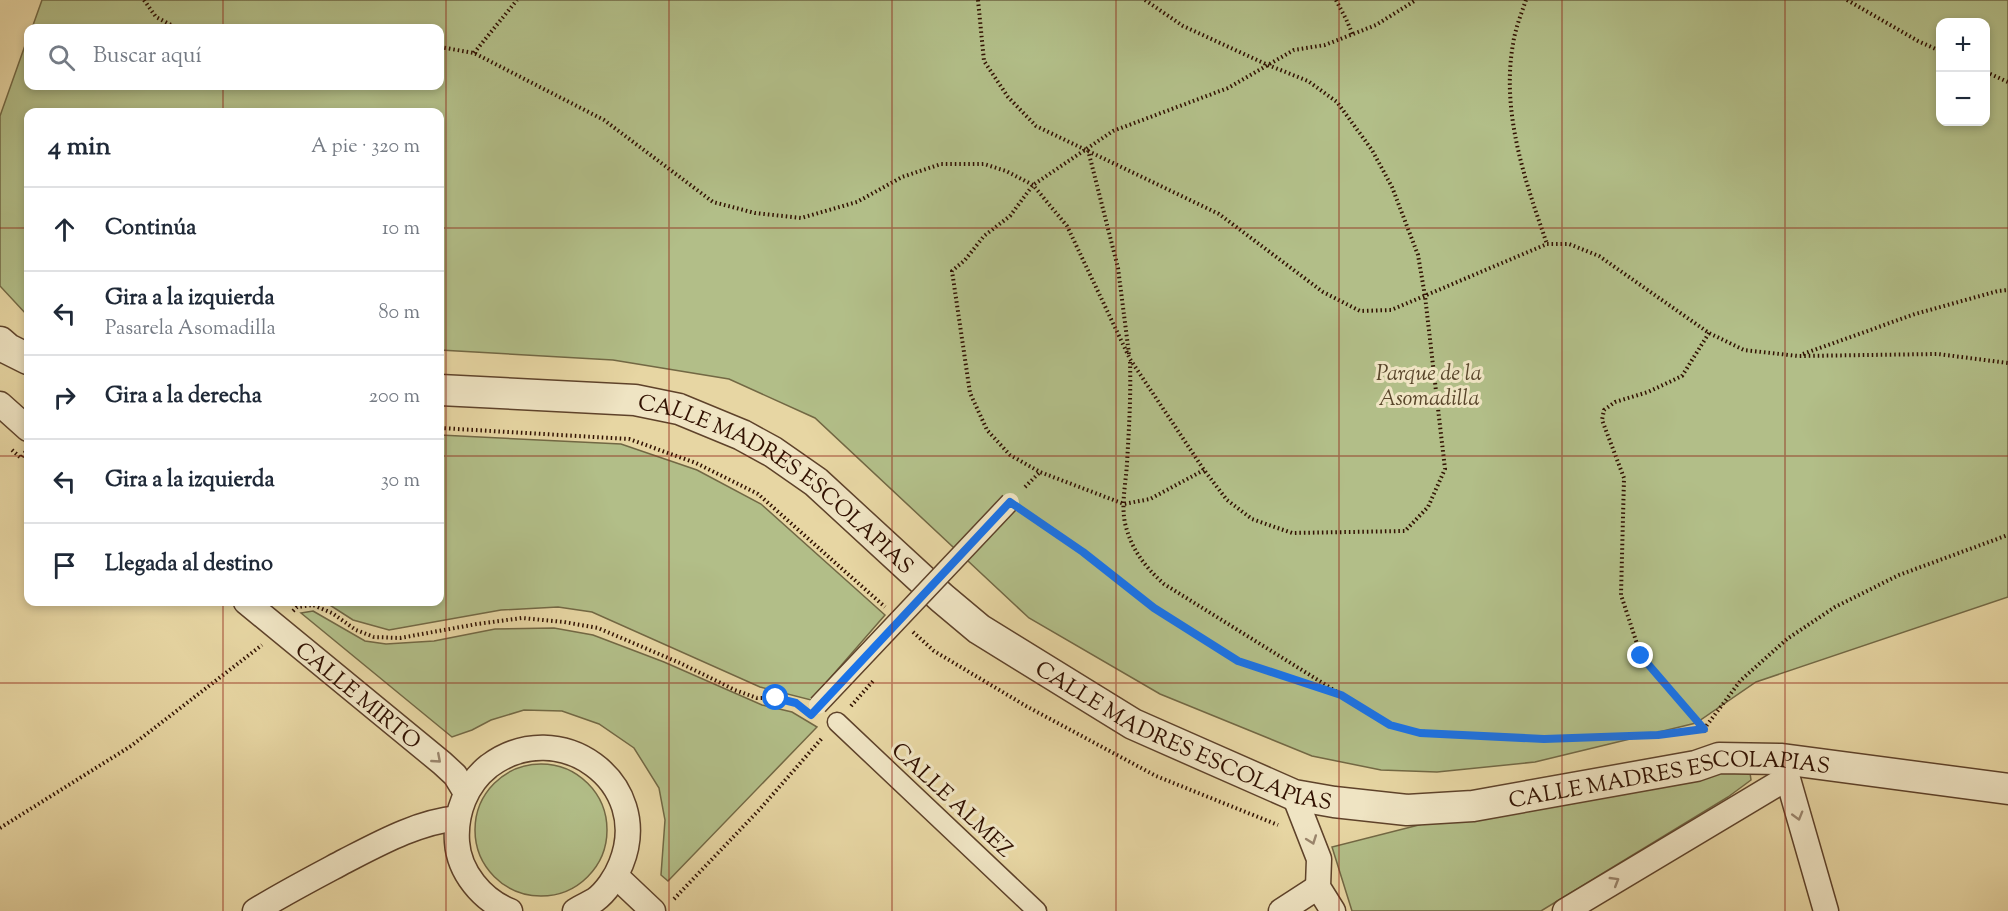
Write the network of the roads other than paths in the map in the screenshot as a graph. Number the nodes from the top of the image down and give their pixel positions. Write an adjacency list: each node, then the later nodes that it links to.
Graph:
1 (0, 342): 2 (street)
2 (24, 357)
3 (0, 362): 4 (street)
4 (24, 365)
5 (444, 390): 15 (street, CALLE MADRES ESCOLAPIAS)
6 (0, 404): 7 (street)
7 (24, 425)
8 (1010, 502): 10 (street, bridge)
9 (251, 606): 14 (street, CALLE MIRTO, one-way to 14)
10 (818, 705)
11 (837, 722): 23 (street, CALLE ALMEZ)
12 (1785, 769): 13 (street, CALLE MADRES ESCOLAPIAS); 15 (street, CALLE MADRES ESCOLAPIAS); 26 (street, CALLE MADRES ESCOLAPIAS, one-way to 12); 27 (street, one-way to 27)
13 (2008, 789)
14 (466, 792): 16 (street); 17 (street)
15 (1294, 795): 18 (street, one-way to 18)
16 (458, 818): 20 (street); 21 (street)
17 (616, 876): 19 (street); 22 (street)
18 (1318, 887): 24 (street); 25 (street)
19 (660, 908)
20 (255, 911)
21 (510, 911)
22 (575, 911)
23 (1037, 911)
24 (1281, 911)
25 (1333, 911)
26 (1565, 911)
27 (1826, 911)

